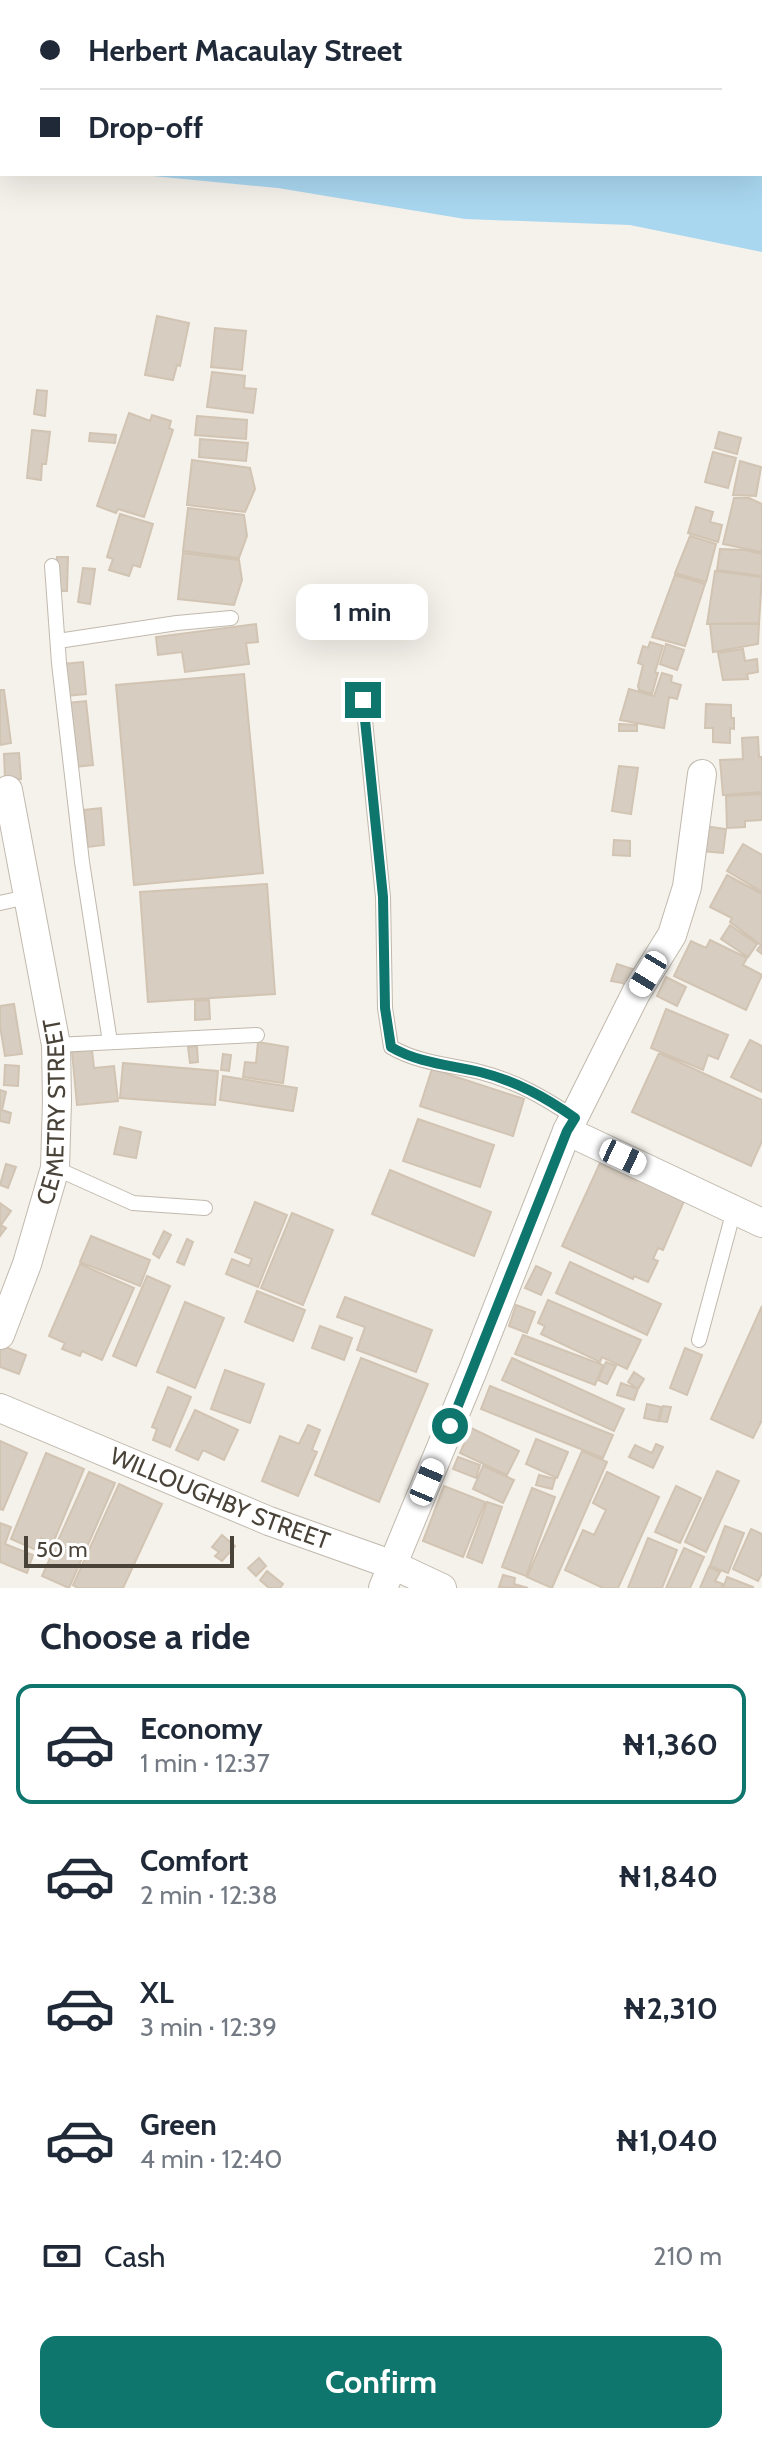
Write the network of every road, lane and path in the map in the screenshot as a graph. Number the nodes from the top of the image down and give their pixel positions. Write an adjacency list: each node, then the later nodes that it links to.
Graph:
1 (52, 566): 3 (lane)
2 (231, 618): 3 (lane)
3 (58, 641): 9 (lane)
4 (363, 700): 11 (lane)
5 (702, 774): 11 (street)
6 (8, 790): 7 (street, CEMETRY STREET)
7 (14, 900): 10 (street, CEMETRY STREET)
8 (257, 1035): 9 (lane)
9 (110, 1042): 10 (lane)
10 (56, 1045): 12 (street, CEMETRY STREET)
11 (571, 1124): 14 (street); 19 (street)
12 (55, 1168): 13 (lane); 16 (street, CEMETRY STREET)
13 (205, 1208)
14 (734, 1210): 15 (street); 17 (lane)
15 (762, 1223)
16 (0, 1335)
17 (699, 1340)
18 (0, 1408): 19 (street, WILLOUGHBY STREET)
19 (388, 1576): 20 (street, WILLOUGHBY STREET)
20 (442, 1588)

